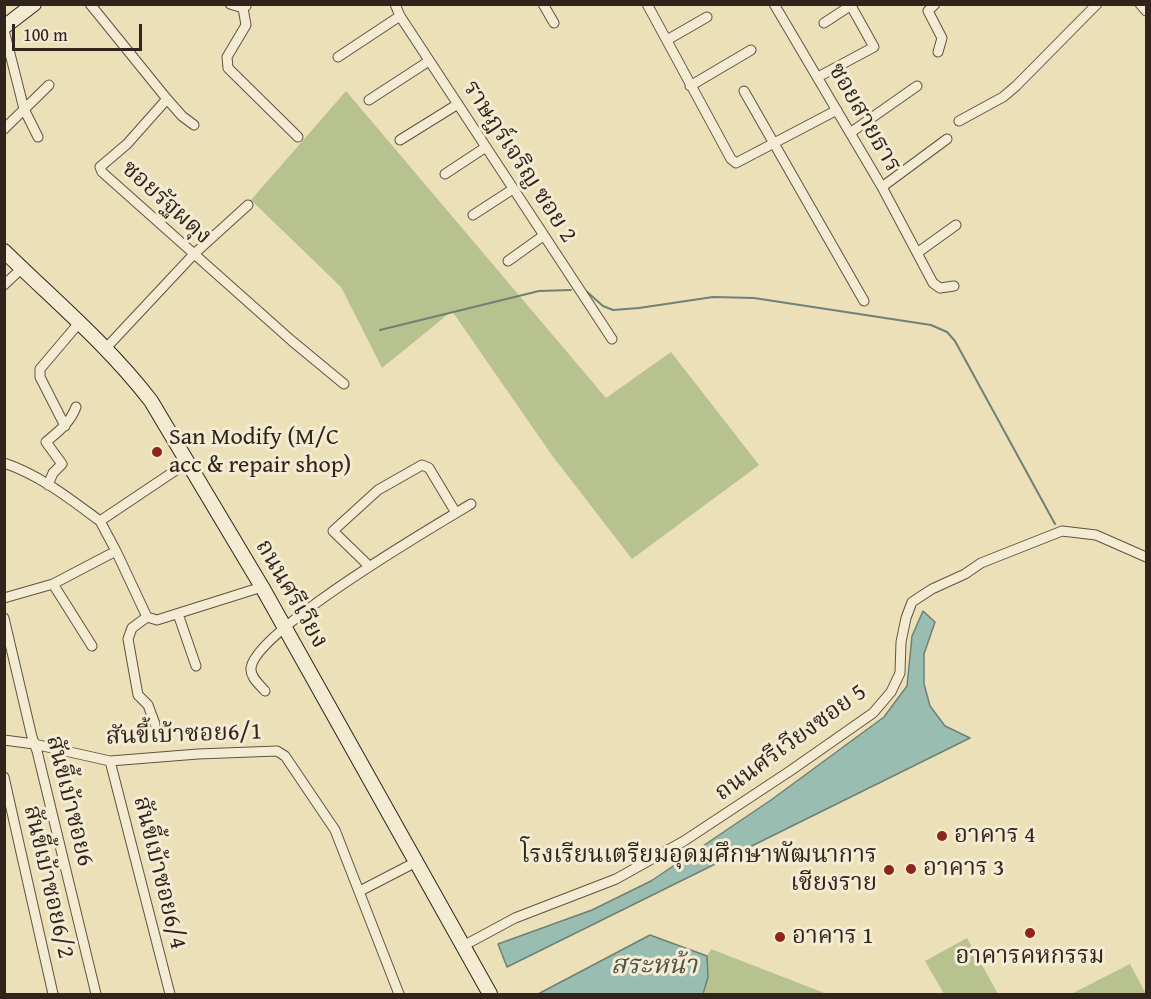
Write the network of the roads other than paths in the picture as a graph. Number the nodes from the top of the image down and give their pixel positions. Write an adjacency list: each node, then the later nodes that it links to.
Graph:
1 (90, 4): 29 (street)
2 (230, 4): 12 (street)
3 (395, 4): 14 (street, ราษฎร์เจริญ ซอย 2)
4 (543, 4): 16 (street)
5 (647, 4): 19 (street)
6 (774, 4): 24 (street, ซอยสายธาร)
7 (934, 4): 21 (street)
8 (1096, 4): 34 (street)
9 (1140, 4): 13 (street)
10 (850, 5): 17 (street); 24 (street)
11 (28, 6): 18 (main road)
12 (246, 6): 39 (street)
13 (1146, 11)
14 (400, 16): 22 (street); 23 (street, ราษฎร์เจริญ ซอย 2)
15 (707, 17): 19 (street)
16 (554, 23)
17 (824, 23)
18 (4, 28): 32 (street)
19 (667, 40): 26 (street)
20 (751, 50): 26 (street)
21 (938, 52)
22 (338, 57)
23 (429, 61): 30 (street); 31 (street, ราษฎร์เจริญ ซอย 2)
24 (818, 77): 33 (street, ซอยสายธาร)
25 (49, 85): 32 (street)
26 (690, 86): 42 (street)
27 (917, 86): 37 (street)
28 (744, 91): 42 (street)
29 (167, 99): 35 (street); 53 (street, ซอยรัฐผดุง)
30 (369, 100)
31 (458, 104): 41 (street); 43 (street, ราษฎร์เจริญ ซอย 2)
32 (24, 109): 36 (street); 38 (street)
33 (837, 110): 37 (street, ซอยสายธาร); 42 (street)
34 (959, 121)
35 (194, 125)
36 (4, 129)
37 (850, 133): 45 (street, ซอยสายธาร)
38 (38, 137)
39 (298, 137)
40 (947, 139): 45 (street)
41 (400, 140)
42 (775, 143): 58 (street)
43 (486, 147): 44 (street); 46 (street, ราษฎร์เจริญ ซอย 2)
44 (445, 174)
45 (882, 187): 52 (street, ซอยสายธาร)
46 (513, 189): 48 (street); 50 (street, ราษฎร์เจริญ ซอย 2)
47 (248, 206): 53 (street)
48 (473, 215)
49 (956, 225): 52 (street)
50 (543, 236): 54 (street); 60 (street, ราษฎร์เจริญ ซอย 2)
51 (4, 251): 55 (main road, ถนนศรีเวียง)
52 (917, 253): 57 (street, ซอยสายธาร)
53 (194, 254): 61 (street); 62 (street, ซอยรัฐผดุง)
54 (508, 261)
55 (21, 268): 56 (street); 59 (main road, ถนนศรีเวียง)
56 (4, 285)
57 (954, 286)
58 (864, 301)
59 (79, 323): 61 (main road, ถนนศรีเวียง); 64 (street)
60 (612, 339)
61 (106, 348): 65 (main road, ถนนศรีเวียง)
62 (344, 384)
63 (76, 407): 64 (street)
64 (65, 426): 67 (street)
65 (188, 462): 70 (street); 75 (main road, ถนนศรีเวียง)
66 (4, 463): 67 (street)
67 (48, 485): 70 (street)
68 (471, 504): 69 (street)
69 (456, 513): 73 (street); 73 (street)
70 (100, 521): 71 (street)
71 (116, 551): 74 (street); 78 (street)
72 (1146, 557): 91 (street, ถนนศรีเวียงซอย 5)
73 (369, 566): 80 (street)
74 (53, 584): 76 (street); 81 (street)
75 (262, 587): 77 (street); 80 (main road, ถนนศรีเวียง)
76 (4, 598)
77 (178, 614): 78 (street); 82 (street)
78 (147, 616): 84 (street)
79 (4, 618): 86 (street, สันขี้เบ้าซอย6)
80 (284, 627): 83 (street); 89 (main road, ถนนศรีเวียง)
81 (92, 646)
82 (196, 666)
83 (265, 691)
84 (155, 724)
85 (4, 741): 86 (street, สันขี้เบ้าซอย6/1)
86 (34, 744): 87 (street, สันขี้เบ้าซอย6/1); 93 (street, สันขี้เบ้าซอย6)
87 (110, 762): 90 (street, สันขี้เบ้าซอย6/1); 94 (street, สันขี้เบ้าซอย6/4)
88 (4, 777): 92 (street, สันขี้เบ้าซอย6/2)
89 (416, 862): 90 (street); 91 (main road, ถนนศรีเวียง)
90 (360, 891): 95 (street, สันขี้เบ้าซอย6/1)
91 (463, 946): 96 (main road, ถนนศรีเวียง)
92 (53, 994)
93 (96, 994)
94 (170, 994)
95 (399, 994)
96 (490, 994)

